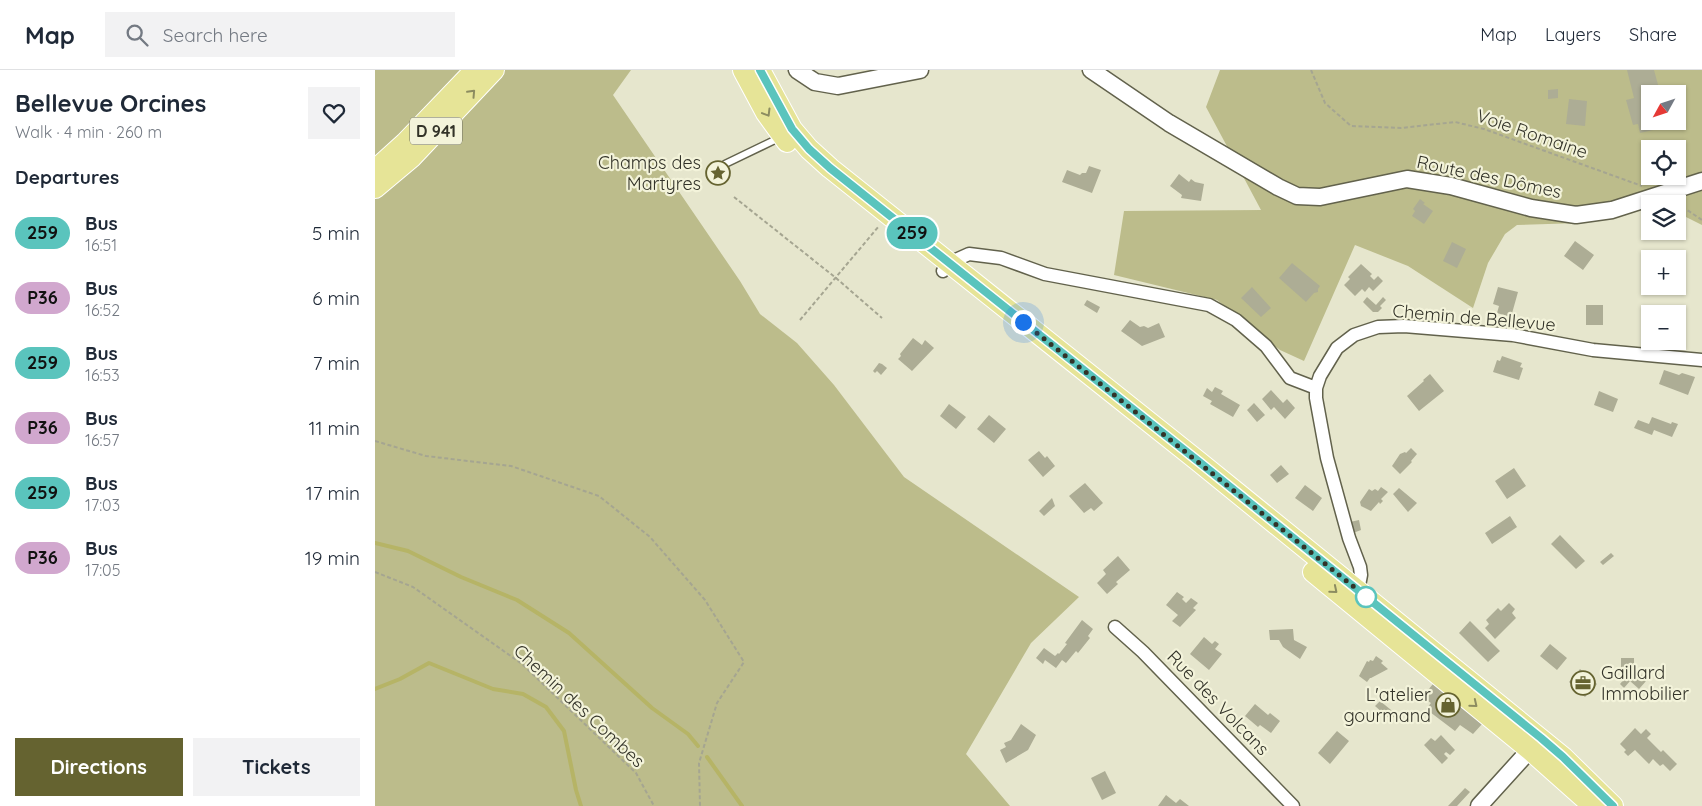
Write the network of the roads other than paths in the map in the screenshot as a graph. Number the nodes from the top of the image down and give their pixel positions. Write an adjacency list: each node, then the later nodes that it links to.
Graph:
1 (475, 70): 10 (main road, D 941)
2 (494, 70): 12 (main road, D 941, one-way to 2)
3 (743, 70): 8 (main road, one-way to 8)
4 (760, 70): 13 (main road)
5 (797, 70): 6 (street)
6 (920, 70)
7 (1091, 70): 11 (street, Route des Dômes)
8 (783, 137): 9 (lane); 13 (main road)
9 (725, 164)
10 (375, 170)
11 (1702, 182)
12 (375, 188)
13 (946, 267): 15 (street); 16 (main road)
14 (1702, 360): 15 (street, Chemin de Bellevue)
15 (1316, 388): 16 (street)
16 (1356, 598): 18 (main road)
17 (1115, 627): 19 (street, Rue des Volcans)
18 (1535, 744): 20 (street); 21 (main road); 22 (main road)
19 (1293, 806)
20 (1479, 806)
21 (1593, 806)
22 (1613, 806)

